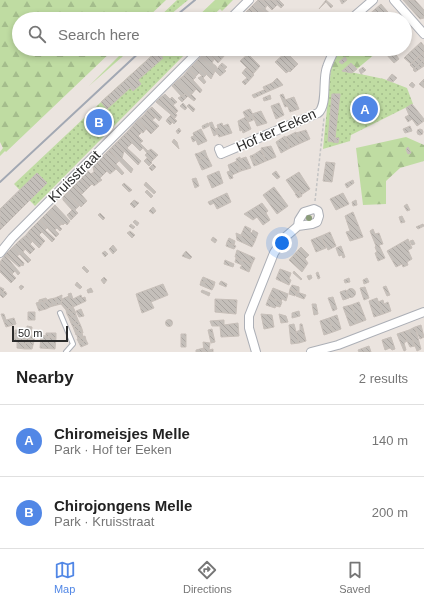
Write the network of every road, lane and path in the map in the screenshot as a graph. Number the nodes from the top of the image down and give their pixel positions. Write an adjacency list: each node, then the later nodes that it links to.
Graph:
1 (249, 0): 4 (street)
2 (373, 0): 5 (street)
3 (394, 0): 6 (street)
4 (237, 12)
5 (359, 12)
6 (405, 12)
7 (412, 20): 8 (street)
8 (423, 32)
9 (193, 56): 15 (street, Kruisstraat)
10 (332, 56): 11 (street, Hof ter Eeken)
11 (321, 110): 12 (street, Hof ter Eeken); 13 (path)
12 (219, 149)
13 (312, 210): 14 (street); 14 (street)
14 (298, 226): 20 (street)
15 (0, 253)
16 (424, 312): 18 (street)
17 (60, 313): 19 (lane)
18 (340, 348): 21 (street)
19 (66, 352)
20 (256, 352)
21 (311, 352)

